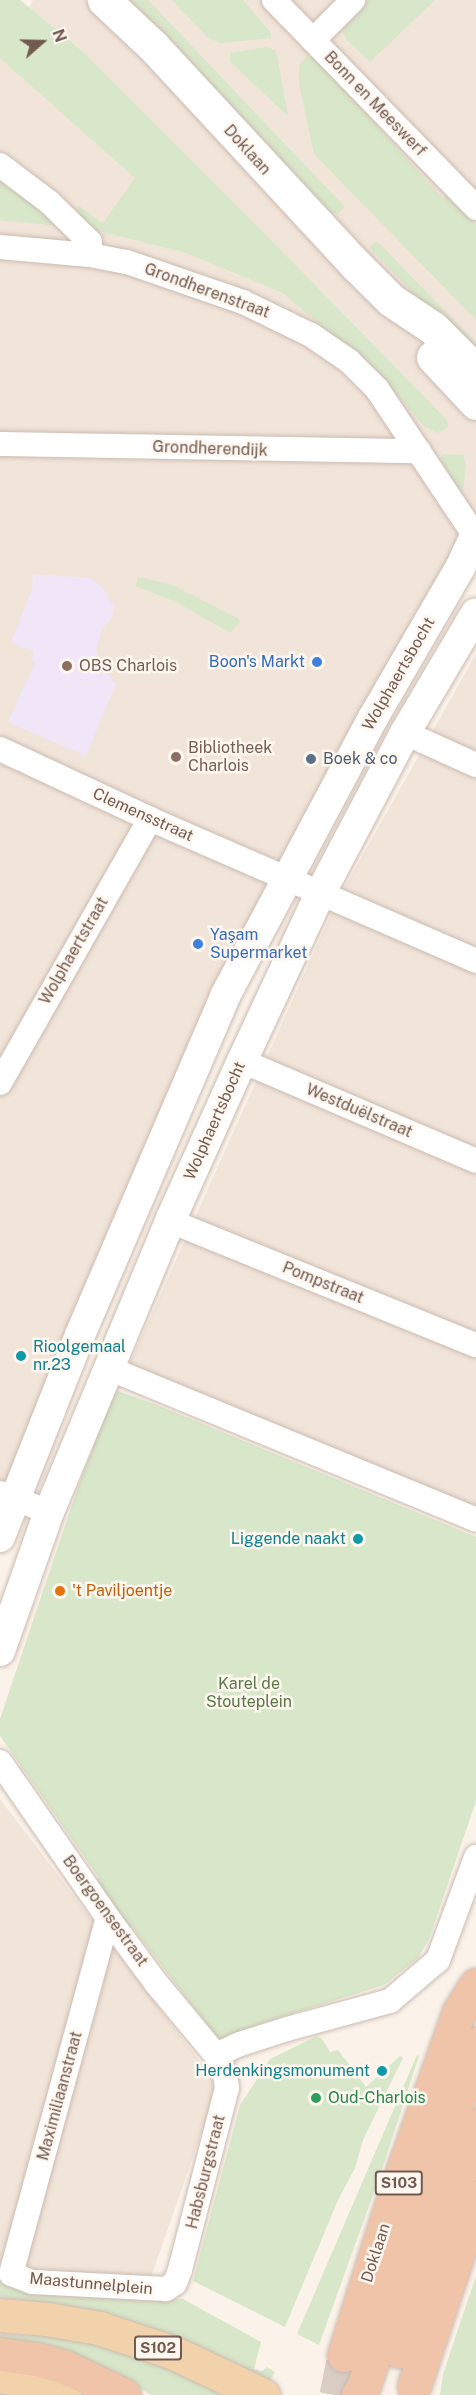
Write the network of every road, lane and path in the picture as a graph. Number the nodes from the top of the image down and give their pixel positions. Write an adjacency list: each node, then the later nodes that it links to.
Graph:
1 (104, 0): 9 (main road, Doklaan)
2 (274, 0): 4 (street, Bonn en Meeswerf)
3 (353, 0): 4 (street)
4 (313, 40): 6 (street, Bonn en Meeswerf)
5 (0, 165): 8 (street)
6 (476, 208)
7 (0, 247): 8 (street, Grondherenstraat)
8 (90, 255): 13 (street, Grondherenstraat)
9 (391, 300): 10 (main road, Doklaan); 11 (main road, Doklaan)
10 (476, 371)
11 (476, 403)
12 (0, 444): 13 (street, Grondherendijk)
13 (419, 451): 14 (street, Grondherenstraat)
14 (473, 547): 20 (street, Wolphaertsbocht)
15 (476, 613): 16 (street, Wolphaertsbocht)
16 (405, 733): 18 (street); 21 (street, Wolphaertsbocht)
17 (0, 749): 19 (street, Clemensstraat)
18 (476, 765)
19 (150, 819): 20 (street, Clemensstraat); 24 (street, Wolphaertstraat)
20 (287, 877): 21 (street, Clemensstraat); 29 (street, Wolphaertsbocht)
21 (320, 894): 22 (street); 23 (street, Wolphaertsbocht)
22 (476, 961)
23 (242, 1061): 25 (street, Westduëlstraat); 26 (street, Wolphaertsbocht)
24 (0, 1083)
25 (476, 1161)
26 (170, 1221): 27 (street, Pompstraat); 28 (street, Wolphaertsbocht)
27 (476, 1346)
28 (108, 1368): 30 (street, Wolphaertsbocht); 31 (street)
29 (7, 1496): 30 (street); 32 (street, Wolphaertsbocht)
30 (49, 1512): 33 (street, Wolphaertsbocht)
31 (476, 1520)
32 (0, 1537)
33 (0, 1651)
34 (0, 1762): 36 (street, Boergoensestraat)
35 (476, 1857): 39 (street)
36 (108, 1918): 39 (street, Boergoensestraat); 42 (street, Maximiliaanstraat)
37 (476, 1985): 46 (highway, Doklaan / S103)
38 (476, 2044): 52 (highway)
39 (216, 2055): 43 (street, Habsburgstraat)
40 (476, 2126): 53 (highway)
41 (476, 2198): 48 (highway)
42 (11, 2274): 43 (street, Maastunnelplein)
43 (171, 2287)
44 (0, 2315): 51 (main road, S102)
45 (0, 2354): 50 (highway)
46 (344, 2355)
47 (0, 2376): 49 (main road)
48 (414, 2386)
49 (59, 2393)
50 (124, 2395)
51 (264, 2395)
52 (358, 2395)
53 (382, 2395)

